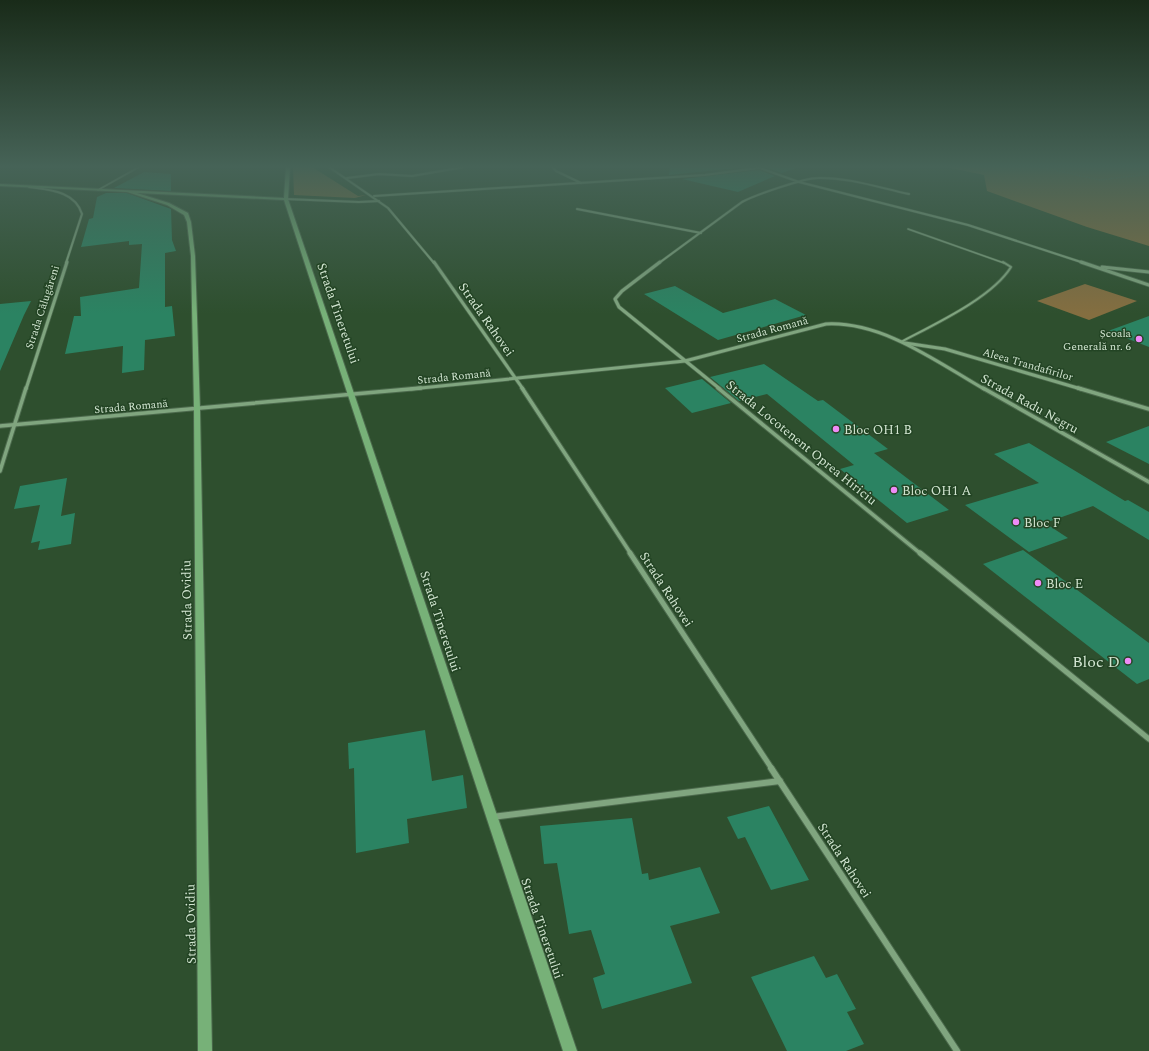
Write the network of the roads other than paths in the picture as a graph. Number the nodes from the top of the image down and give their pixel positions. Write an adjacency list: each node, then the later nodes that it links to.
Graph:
1 (81, 216): 19 (street, Strada Călugăreni)
2 (187, 216): 18 (main road, Strada Ovidiu)
3 (292, 216): 16 (main road, Strada Tineretului)
4 (396, 216): 15 (street, Strada Rahovei)
5 (613, 216): 9 (street)
6 (723, 216): 9 (street, Strada Locotenent Oprea Hiriciu)
7 (933, 216): 10 (street)
8 (908, 229): 13 (lane)
9 (701, 233): 14 (street, Strada Locotenent Oprea Hiriciu)
10 (1098, 267): 11 (street); 12 (street)
11 (1149, 272)
12 (1149, 284)
13 (901, 342): 14 (street, Strada Romană); 17 (street, Aleea Trandafirilor); 22 (street, Strada Radu Negru)
14 (685, 361): 15 (street, Strada Romană); 23 (street, Strada Locotenent Oprea Hiriciu)
15 (516, 380): 16 (street, Strada Romană); 24 (street, Strada Rahovei)
16 (353, 395): 18 (street, Strada Romană); 25 (main road, Strada Tineretului)
17 (1149, 409)
18 (197, 410): 19 (street, Strada Romană); 26 (main road, Strada Ovidiu)
19 (13, 425): 20 (street, Strada Romană); 21 (street, Strada Călugăreni)
20 (0, 426)
21 (0, 471)
22 (1149, 482)
23 (1149, 739)
24 (780, 782): 25 (street); 28 (street, Strada Rahovei)
25 (491, 817): 27 (main road, Strada Tineretului)
26 (205, 1051)
27 (570, 1051)
28 (957, 1051)

